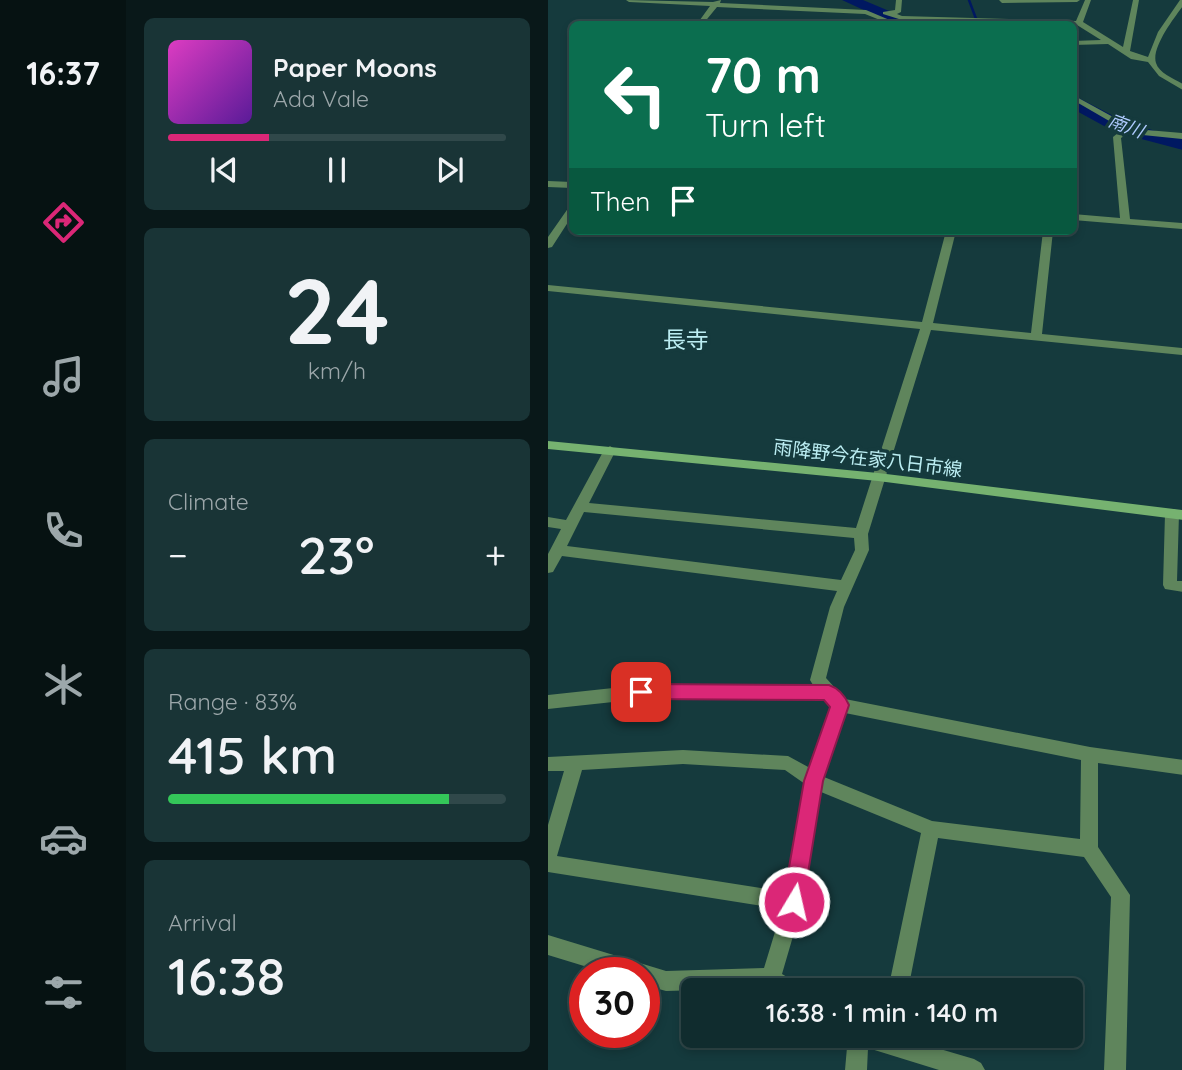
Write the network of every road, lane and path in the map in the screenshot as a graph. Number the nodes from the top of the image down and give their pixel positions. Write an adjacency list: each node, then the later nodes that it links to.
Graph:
1 (629, 0): 8 (street)
2 (900, 0): 10 (street)
3 (1077, 0): 7 (street)
4 (1088, 0): 15 (street)
5 (1136, 0): 18 (street)
6 (1182, 0): 19 (street)
7 (1002, 1): 14 (street)
8 (716, 2): 9 (street); 11 (street)
9 (866, 12): 10 (street); 12 (street)
10 (892, 13): 13 (street)
11 (702, 21)
12 (888, 21)
13 (972, 21)
14 (996, 21)
15 (1079, 23): 16 (street)
16 (1108, 42): 17 (street); 18 (street)
17 (1077, 43)
18 (1126, 52): 19 (street)
19 (1151, 60): 20 (street)
20 (1182, 88)
21 (1077, 99): 22 (street)
22 (1132, 131): 23 (street); 28 (street)
23 (1182, 136)
24 (548, 184): 25 (street)
25 (569, 185)
26 (569, 214): 32 (street)
27 (1077, 217): 28 (street)
28 (1126, 221): 29 (street)
29 (1182, 226)
30 (950, 235): 34 (street)
31 (1048, 235): 35 (street)
32 (548, 245)
33 (548, 288): 34 (street)
34 (927, 326): 35 (street); 39 (street)
35 (1036, 337): 36 (street)
36 (1182, 352)
37 (548, 445): 38 (main road, 雨降野今在家八日市線)
38 (610, 450): 39 (main road, 雨降野今在家八日市線); 40 (street)
39 (878, 477): 41 (main road, 雨降野今在家八日市線); 44 (street)
40 (581, 508): 43 (street); 44 (street)
41 (1177, 514): 48 (street)
42 (548, 522): 43 (street)
43 (572, 526): 45 (street)
44 (861, 534): 47 (street)
45 (558, 550): 46 (street); 47 (street)
46 (548, 568)
47 (844, 586): 49 (street)
48 (1182, 587)
49 (834, 699): 50 (street); 51 (street); 55 (street)
50 (548, 702)
51 (1090, 754): 54 (street); 57 (street)
52 (575, 763): 53 (street); 55 (street); 58 (street)
53 (548, 764)
54 (1182, 768)
55 (813, 781): 56 (street); 60 (street)
56 (931, 829): 57 (street); 64 (street)
57 (1089, 849): 71 (street)
58 (548, 855)
59 (548, 863): 60 (street)
60 (794, 902): 63 (street)
61 (548, 945): 62 (street)
62 (587, 957)
63 (771, 978)
64 (900, 978)
65 (660, 979): 66 (street)
66 (681, 981)
67 (859, 1048): 69 (street)
68 (911, 1048): 70 (street)
69 (856, 1070)
70 (974, 1070)
71 (1115, 1070)

